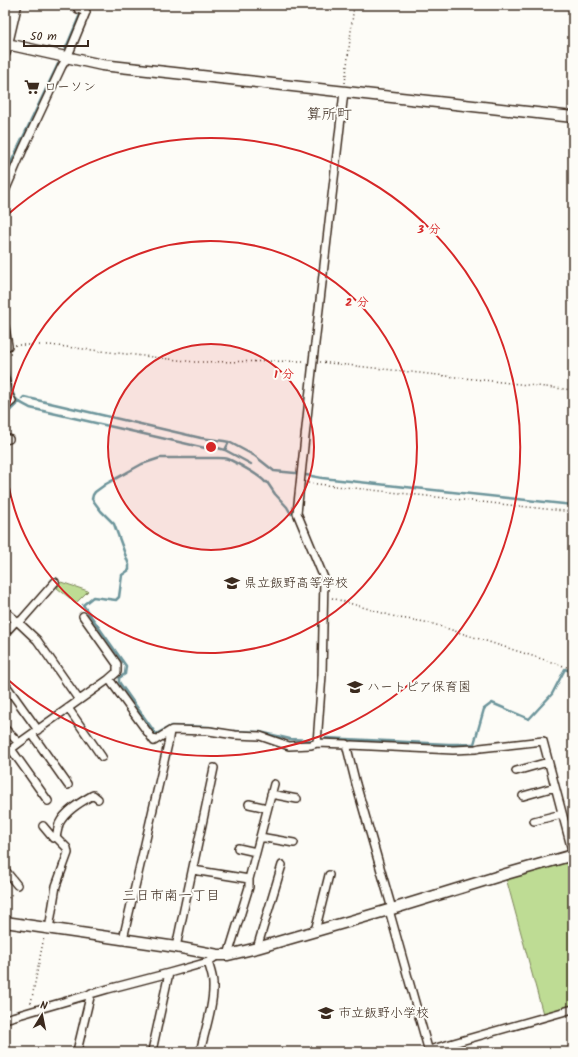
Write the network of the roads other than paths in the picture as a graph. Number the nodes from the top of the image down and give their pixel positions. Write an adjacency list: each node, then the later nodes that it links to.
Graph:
1 (16, 5): 3 (street)
2 (83, 9): 4 (street)
3 (6, 48): 4 (street)
4 (67, 58): 5 (street); 7 (street)
5 (344, 92): 6 (street); 26 (street)
6 (573, 117)
7 (5, 191)
8 (5, 327): 9 (street)
9 (6, 346)
10 (5, 380): 11 (street)
11 (5, 408)
12 (55, 582): 15 (street)
13 (5, 611): 15 (street)
14 (83, 616): 17 (street)
15 (17, 622): 16 (street); 19 (street)
16 (5, 633)
17 (109, 679): 19 (street); 23 (street)
18 (5, 684): 22 (street)
19 (79, 700): 20 (street)
20 (68, 708): 22 (street); 29 (street)
21 (5, 729): 25 (street)
22 (38, 730): 24 (street)
23 (170, 731): 26 (street); 62 (street)
24 (32, 734): 25 (street); 34 (street)
25 (19, 743): 28 (street)
26 (317, 743): 27 (street)
27 (347, 747): 30 (street); 58 (street)
28 (8, 752): 40 (street)
29 (102, 757)
30 (548, 762): 32 (street); 35 (street)
31 (214, 768): 54 (street)
32 (516, 771)
33 (274, 784): 36 (street)
34 (68, 785)
35 (555, 787): 37 (street); 43 (street)
36 (271, 794): 39 (street); 42 (street)
37 (523, 796)
38 (98, 799): 47 (street)
39 (297, 799)
40 (48, 801)
41 (249, 804): 42 (street)
42 (267, 808): 46 (street)
43 (562, 814): 44 (street); 51 (street)
44 (534, 821)
45 (43, 826): 47 (street)
46 (260, 836): 48 (street); 50 (street)
47 (56, 837): 60 (street)
48 (294, 843)
49 (238, 848): 50 (street)
50 (256, 852): 56 (street)
51 (573, 855): 58 (street)
52 (282, 865): 64 (street)
53 (5, 870): 57 (street)
54 (193, 870): 56 (street); 63 (street)
55 (329, 875): 61 (street)
56 (250, 879): 65 (street)
57 (17, 885)
58 (390, 909): 61 (street); 72 (street)
59 (5, 922): 60 (street)
60 (48, 929): 62 (street)
61 (315, 931): 64 (street)
62 (123, 939): 63 (street)
63 (176, 947): 65 (street)
64 (257, 948): 65 (street)
65 (223, 955): 66 (street)
66 (208, 962): 67 (street); 74 (street)
67 (169, 973): 68 (street); 71 (street)
68 (91, 993): 70 (street); 73 (street)
69 (573, 1009): 72 (street)
70 (5, 1019)
71 (152, 1050)
72 (429, 1051)
73 (82, 1052)
74 (200, 1052)

